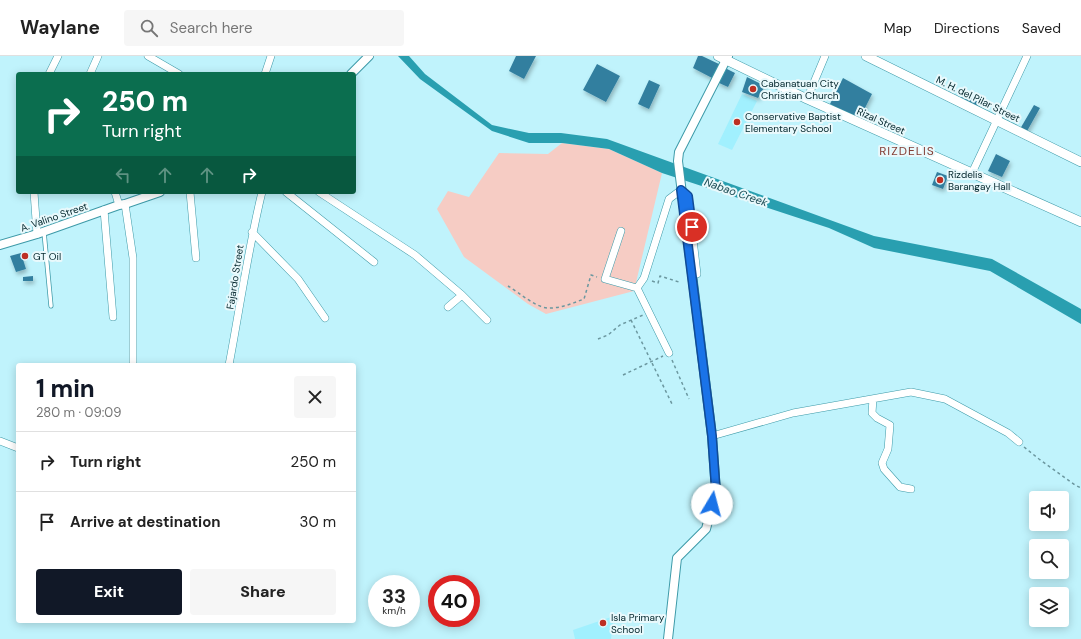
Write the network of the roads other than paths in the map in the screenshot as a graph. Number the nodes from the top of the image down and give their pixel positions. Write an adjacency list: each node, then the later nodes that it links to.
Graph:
1 (58, 56): 10 (street)
2 (98, 56): 11 (street)
3 (148, 56): 12 (street)
4 (271, 56): 13 (street)
5 (369, 56): 14 (street)
6 (825, 56): 15 (street)
7 (866, 56): 16 (main road, M. H. del Pilar Street)
8 (1027, 56): 16 (street)
9 (724, 57): 15 (main road, Rizal Street); 19 (street)
10 (51, 72)
11 (91, 72)
12 (176, 72)
13 (266, 72)
14 (353, 72)
15 (807, 99): 18 (main road, Rizal Street)
16 (997, 121): 17 (main road, M. H. del Pilar Street); 18 (street)
17 (1081, 162)
18 (972, 173): 29 (main road, Rizal Street)
19 (680, 185): 36 (street); 37 (street); 48 (street)
20 (34, 194): 32 (street)
21 (116, 194): 27 (street)
22 (154, 194): 27 (street, A. Valino Street)
23 (190, 194): 34 (street)
24 (262, 194): 31 (street, Fajardo Street)
25 (289, 194): 35 (street)
26 (322, 194): 38 (street)
27 (122, 204): 28 (street, A. Valino Street); 45 (street)
28 (104, 210): 32 (street, A. Valino Street); 41 (street)
29 (1081, 222)
30 (621, 231): 37 (street)
31 (252, 232): 42 (street); 46 (street, Fajardo Street)
32 (40, 233): 33 (street, A. Valino Street); 39 (lane)
33 (0, 245)
34 (196, 258)
35 (374, 262)
36 (697, 274)
37 (637, 288): 44 (street)
38 (462, 295): 40 (street); 43 (street)
39 (51, 306)
40 (448, 307)
41 (113, 317)
42 (324, 318)
43 (487, 320)
44 (668, 354)
45 (133, 362)
46 (229, 363)
47 (873, 399): 48 (street); 50 (street); 52 (street)
48 (712, 436): 53 (street)
49 (0, 441): 51 (street)
50 (1019, 442)
51 (16, 447)
52 (911, 489)
53 (668, 639)

